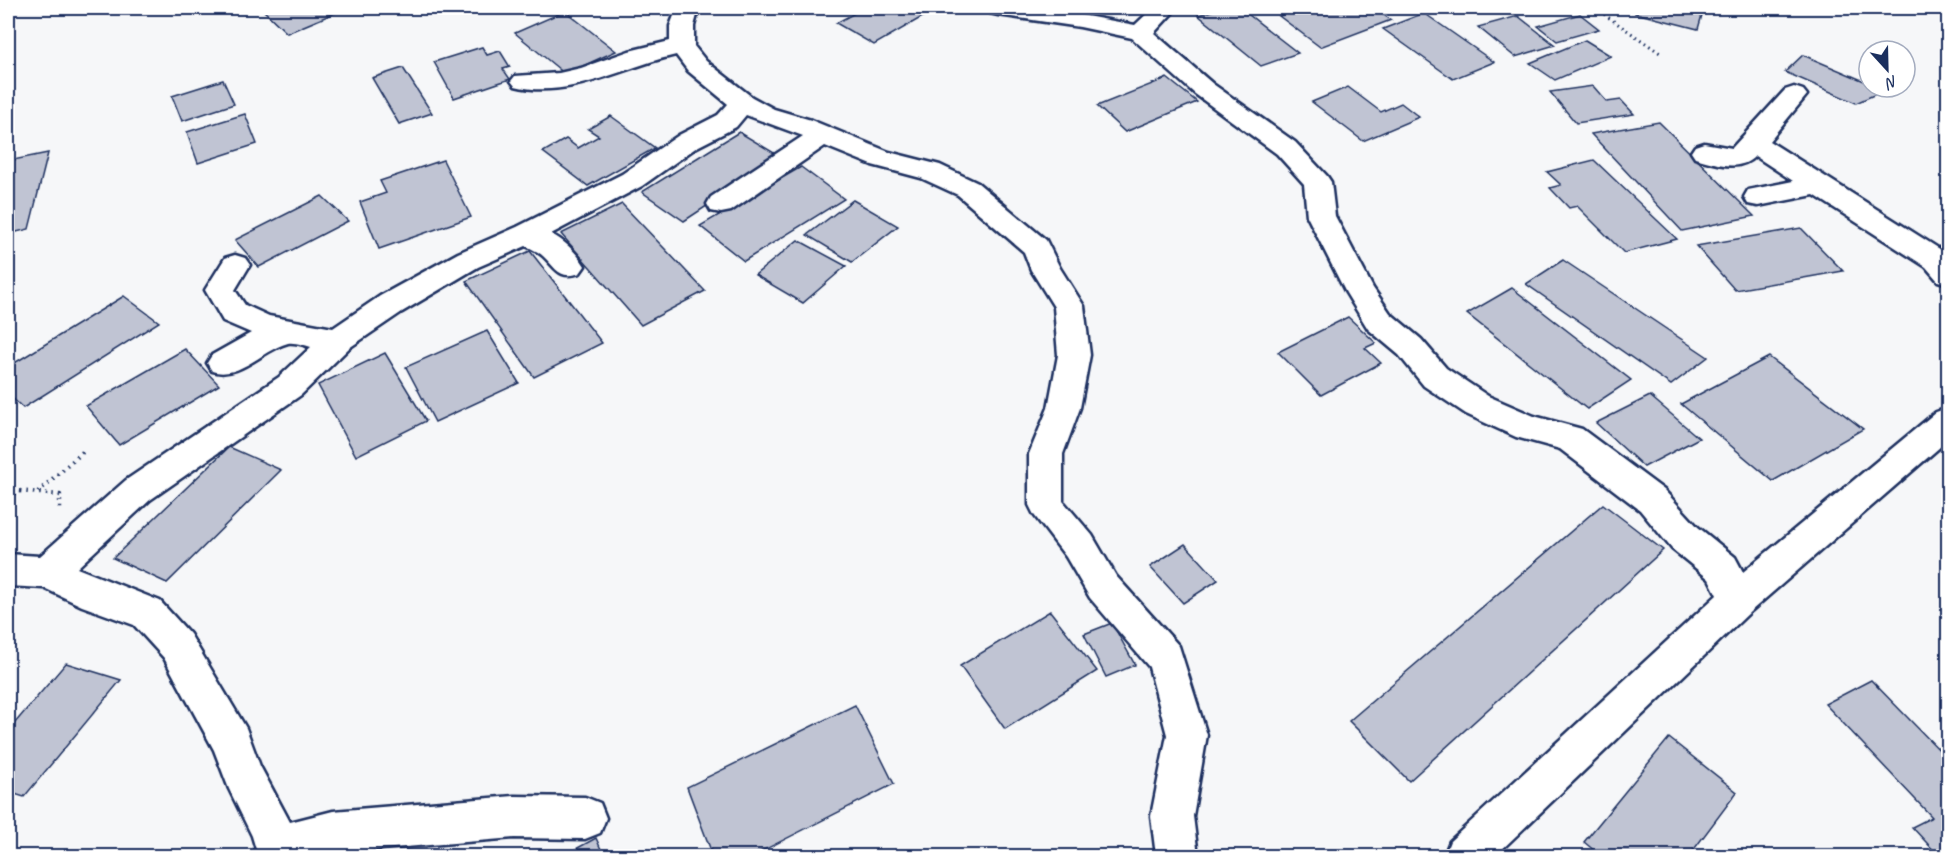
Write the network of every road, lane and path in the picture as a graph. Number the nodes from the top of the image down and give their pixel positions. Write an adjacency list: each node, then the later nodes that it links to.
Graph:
1 (688, 8): 6 (street)
2 (998, 8): 5 (street)
3 (1166, 8): 5 (street)
4 (1595, 8): 7 (path)
5 (1140, 33): 29 (street)
6 (682, 46): 8 (street); 10 (street)
7 (1660, 53)
8 (524, 81)
9 (1794, 95): 12 (street)
10 (743, 103): 11 (street); 17 (street)
11 (824, 135): 16 (street); 32 (street)
12 (1754, 143): 13 (street); 14 (street)
13 (1704, 152)
14 (1819, 185): 15 (street); 20 (street)
15 (1758, 197)
16 (721, 204)
17 (527, 234): 19 (street); 22 (street)
18 (235, 265): 21 (street)
19 (570, 266)
20 (1948, 274)
21 (291, 330): 22 (street); 23 (street)
22 (338, 340): 28 (street)
23 (223, 363)
24 (1948, 421): 29 (street)
25 (86, 449): 26 (path)
26 (38, 493)
27 (8, 570): 28 (street)
28 (47, 572): 31 (street)
29 (1738, 598): 33 (street)
30 (585, 818): 31 (street)
31 (277, 852)
32 (1177, 856)
33 (1466, 856)

